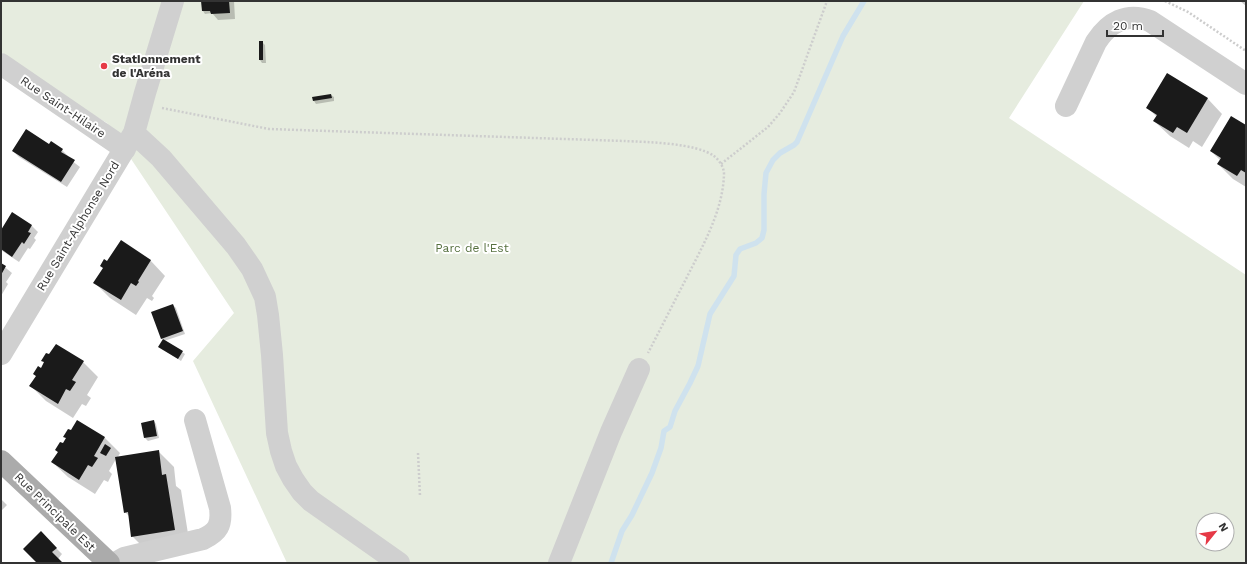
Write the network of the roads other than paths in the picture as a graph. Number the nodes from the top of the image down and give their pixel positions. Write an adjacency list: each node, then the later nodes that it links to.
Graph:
1 (173, 1): 5 (street, Rue Saint-Alphonse Nord)
2 (1, 64): 5 (street, Rue Saint-Hilaire)
3 (1246, 84): 4 (street)
4 (1066, 106)
5 (130, 141): 6 (street, Rue Saint-Alphonse Nord); 12 (street, Rue Saint-Hilaire)
6 (1, 354)
7 (640, 369): 13 (street)
8 (195, 420): 11 (street)
9 (1, 461): 10 (main road, Rue Principale Est)
10 (109, 563)
11 (115, 563)
12 (399, 563)
13 (559, 563)

